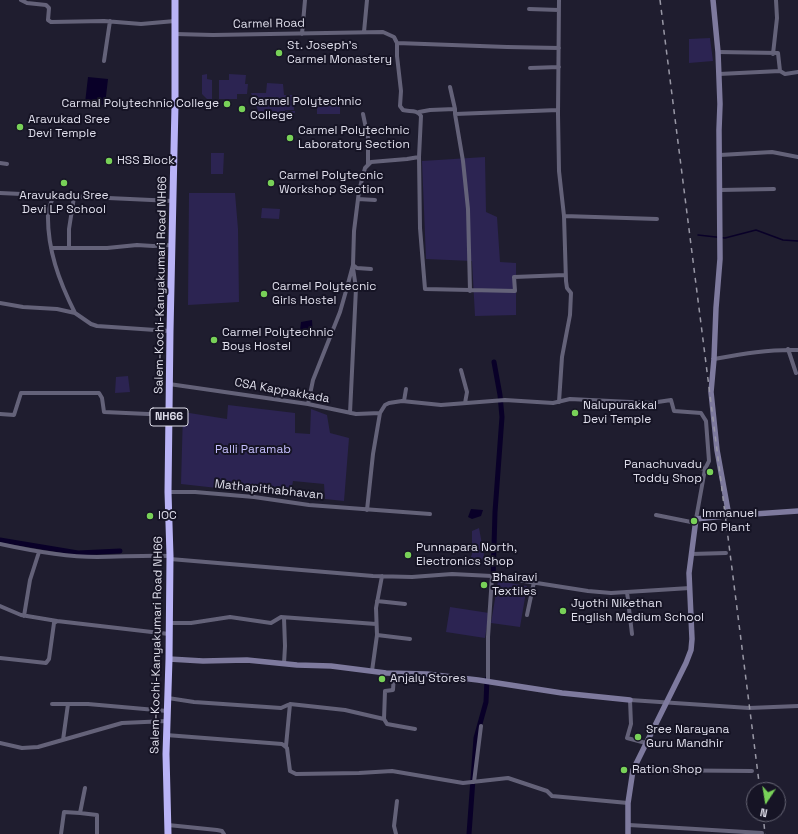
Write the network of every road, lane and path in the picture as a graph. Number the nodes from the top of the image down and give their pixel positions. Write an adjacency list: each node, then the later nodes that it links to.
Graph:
1 (21, 0): 10 (street)
2 (175, 0): 11 (highway, Salem-Kochi-Kanyakumari Road NH66 / NH66)
3 (305, 0): 14 (street)
4 (367, 0): 12 (street)
5 (559, 0): 9 (street)
6 (713, 0): 17 (main road)
7 (776, 0): 18 (street)
8 (529, 9): 9 (street)
9 (559, 10): 16 (street)
10 (110, 21): 11 (street); 19 (street)
11 (175, 21): 13 (highway, Salem-Kochi-Kanyakumari Road NH66 / NH66)
12 (364, 32): 14 (street, Carmel Road); 15 (street, Carmel Road)
13 (174, 34): 14 (street, Carmel Road); 43 (highway, Salem-Kochi-Kanyakumari Road NH66 / NH66)
14 (302, 34)
15 (397, 43): 16 (street); 27 (street)
16 (559, 48): 20 (street)
17 (718, 52): 18 (street); 24 (main road)
18 (773, 54): 22 (street)
19 (104, 61)
20 (559, 67): 21 (street); 26 (street)
21 (530, 68)
22 (780, 71): 23 (street); 24 (street)
23 (798, 72)
24 (719, 74): 30 (main road)
25 (450, 87): 28 (street)
26 (558, 110): 28 (street); 44 (street)
27 (419, 112): 28 (street); 31 (street)
28 (455, 112): 52 (street)
29 (363, 114): 35 (street)
30 (720, 154): 32 (street); 37 (main road)
31 (419, 157): 35 (street); 52 (street)
32 (798, 157)
33 (0, 163): 34 (street)
34 (8, 164)
35 (368, 164): 41 (street)
36 (774, 189): 37 (street)
37 (720, 190): 58 (main road)
38 (0, 193): 39 (street)
39 (54, 195): 40 (street); 48 (street)
40 (74, 197): 43 (street); 47 (street)
41 (358, 198): 42 (street); 49 (street)
42 (375, 200)
43 (173, 201): 46 (highway, Salem-Kochi-Kanyakumari Road NH66 / NH66)
44 (564, 216): 45 (street); 51 (street)
45 (657, 219)
46 (172, 244): 47 (street); 55 (highway, Salem-Kochi-Kanyakumari Road NH66 / NH66)
47 (69, 247): 48 (street)
48 (52, 248): 54 (street)
49 (353, 265): 50 (street); 66 (street); 67 (street)
50 (372, 268)
51 (565, 275): 52 (street); 64 (street)
52 (470, 291)
53 (0, 303): 54 (street)
54 (75, 313): 55 (street)
55 (170, 331): 61 (highway, Salem-Kochi-Kanyakumari Road NH66 / NH66)
56 (788, 350): 57 (street); 58 (street); 60 (street)
57 (798, 350)
58 (714, 359): 78 (main road)
59 (461, 370): 65 (street)
60 (796, 373)
61 (169, 384): 66 (street, CSA Kappakkada); 70 (highway, Salem-Kochi-Kanyakumari Road NH66 / NH66)
62 (406, 389): 63 (street)
63 (404, 401): 65 (street); 68 (street)
64 (559, 402): 65 (street); 72 (street)
65 (465, 403)
66 (308, 404): 67 (street, CSA Kappakkada)
67 (350, 413): 68 (street, CSA Kappakkada)
68 (380, 413): 74 (street)
69 (0, 414): 70 (street)
70 (170, 415): 73 (highway, Salem-Kochi-Kanyakumari Road NH66 / NH66)
71 (687, 465): 72 (street)
72 (705, 469): 79 (street)
73 (168, 492): 74 (street, Mathapithabhavan); 84 (highway, Salem-Kochi-Kanyakumari Road NH66 / NH66)
74 (367, 510): 76 (street, Mathapithabhavan)
75 (798, 511): 78 (main road)
76 (430, 514)
77 (656, 515): 79 (street)
78 (729, 516): 79 (main road)
79 (696, 521): 83 (main road)
80 (0, 544): 81 (street)
81 (39, 552): 84 (street); 94 (street)
82 (726, 553): 83 (street)
83 (691, 554): 88 (main road)
84 (170, 557): 85 (street); 97 (highway, Salem-Kochi-Kanyakumari Road NH66 / NH66)
85 (382, 576): 86 (street); 90 (street)
86 (494, 577): 87 (street); 108 (street)
87 (534, 582): 89 (street); 93 (street)
88 (690, 588): 89 (street); 111 (main road)
89 (627, 592): 100 (street)
90 (377, 601): 91 (street); 98 (street)
91 (405, 604)
92 (0, 606): 94 (street)
93 (527, 615)
94 (24, 616): 96 (street)
95 (284, 618): 97 (street); 98 (street); 105 (street)
96 (57, 621): 99 (street); 103 (street)
97 (169, 623): 99 (highway, Salem-Kochi-Kanyakumari Road NH66 / NH66)
98 (376, 624): 101 (street)
99 (169, 634): 104 (highway, Salem-Kochi-Kanyakumari Road NH66 / NH66)
100 (632, 634)
101 (377, 635): 102 (street); 106 (street)
102 (410, 639)
103 (0, 658)
104 (169, 659): 105 (main road); 109 (highway, Salem-Kochi-Kanyakumari Road NH66 / NH66)
105 (284, 664): 106 (main road)
106 (372, 671): 107 (main road)
107 (394, 674): 108 (main road); 117 (street)
108 (487, 681): 110 (main road)
109 (168, 698): 114 (street); 116 (highway, Salem-Kochi-Kanyakumari Road NH66 / NH66)
110 (630, 700): 111 (street); 124 (street)
111 (667, 702): 115 (street); 124 (main road)
112 (52, 704): 113 (street)
113 (68, 704): 116 (street); 122 (street)
114 (290, 704): 117 (street); 125 (street)
115 (798, 706)
116 (167, 711): 118 (highway, Salem-Kochi-Kanyakumari Road NH66 / NH66)
117 (384, 720): 120 (street)
118 (167, 721): 121 (highway, Salem-Kochi-Kanyakumari Road NH66 / NH66); 122 (street)
119 (481, 726): 128 (street)
120 (415, 729)
121 (166, 735): 125 (street); 133 (highway, Salem-Kochi-Kanyakumari Road NH66 / NH66)
122 (63, 740): 123 (street)
123 (0, 743)
124 (646, 743): 126 (main road)
125 (286, 746): 128 (street)
126 (633, 770): 127 (street); 131 (main road)
127 (752, 771)
128 (472, 782): 131 (street)
129 (85, 788): 132 (street)
130 (397, 801): 140 (street)
131 (628, 803): 134 (main road)
132 (80, 813): 136 (street); 137 (street)
133 (168, 825): 138 (highway, Salem-Kochi-Kanyakumari Road NH66 / NH66); 139 (street)
134 (629, 825): 135 (street); 141 (main road)
135 (762, 833)
136 (61, 834)
137 (97, 834)
138 (168, 834)
139 (224, 834)
140 (396, 834)
141 (628, 834)

